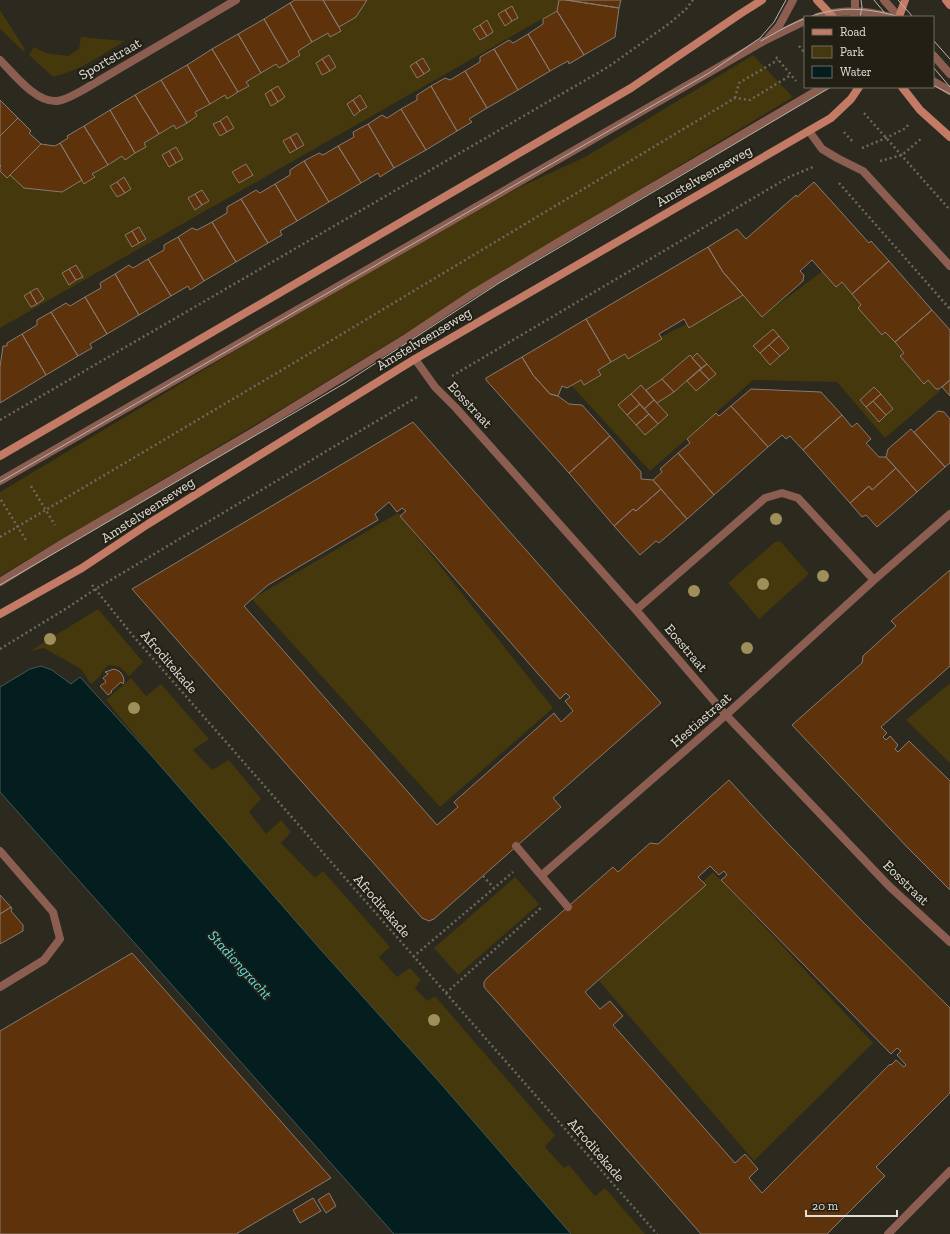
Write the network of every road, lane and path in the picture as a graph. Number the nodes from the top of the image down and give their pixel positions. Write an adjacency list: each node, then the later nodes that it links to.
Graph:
1 (236, 0): 20 (street, Sportstraat)
2 (693, 0): 46 (path)
3 (762, 0): 47 (main road)
4 (793, 0): 17 (street)
5 (817, 0): 12 (main road)
6 (855, 0): 11 (street)
7 (884, 0): 14 (street)
8 (905, 0): 15 (main road)
9 (946, 0): 10 (main road)
10 (950, 4)
11 (854, 14): 12 (street); 13 (street)
12 (831, 15)
13 (885, 16)
14 (898, 16)
15 (899, 16)
16 (804, 21): 17 (street)
17 (764, 41): 19 (path); 48 (street)
18 (934, 56): 21 (street)
19 (778, 59): 22 (path); 30 (path)
20 (0, 60)
21 (950, 74)
22 (791, 75): 29 (path); 30 (path)
23 (934, 82): 28 (street)
24 (817, 88): 29 (street)
25 (821, 88): 29 (street)
26 (858, 88): 31 (main road, Amstelveenseweg)
27 (903, 88): 33 (main road)
28 (950, 91)
29 (809, 95): 53 (street, Amstelveenseweg)
30 (735, 98): 50 (path)
31 (851, 98): 32 (main road, Amstelveenseweg); 39 (path)
32 (831, 118): 34 (main road, Amstelveenseweg); 36 (path)
33 (937, 126): 35 (main road); 39 (path)
34 (809, 131): 43 (street); 45 (main road, Amstelveenseweg)
35 (950, 137)
36 (855, 144)
37 (859, 149): 38 (path)
38 (866, 153)
39 (902, 155): 40 (path); 42 (path)
40 (880, 161)
41 (838, 182): 44 (path)
42 (950, 210)
43 (950, 266)
44 (950, 309)
45 (415, 358): 54 (main road, Amstelveenseweg); 57 (street, Eosstraat)
46 (0, 420)
47 (0, 456)
48 (20, 468): 49 (street); 50 (path)
49 (0, 481)
50 (46, 510): 52 (path); 53 (path)
51 (950, 514): 55 (street, Hestiastraat)
52 (0, 537)
53 (65, 542): 56 (street, Amstelveenseweg)
54 (82, 568): 58 (main road, Amstelveenseweg); 69 (path, Afroditekade)
55 (874, 580): 57 (street); 59 (street, Hestiastraat)
56 (0, 582)
57 (636, 610): 59 (street, Eosstraat)
58 (0, 614)
59 (726, 715): 64 (street, Hestiastraat); 68 (street, Eosstraat)
60 (516, 846): 64 (street)
61 (0, 851): 70 (street)
62 (515, 870): 65 (path)
63 (483, 876): 65 (path)
64 (542, 876): 67 (street)
65 (494, 888): 69 (path)
66 (545, 904): 71 (path)
67 (568, 907)
68 (950, 942)
69 (413, 957): 71 (path, Afroditekade)
70 (0, 987)
71 (446, 993): 73 (path, Afroditekade)
72 (950, 1170): 74 (street)
73 (657, 1234)
74 (888, 1234)

